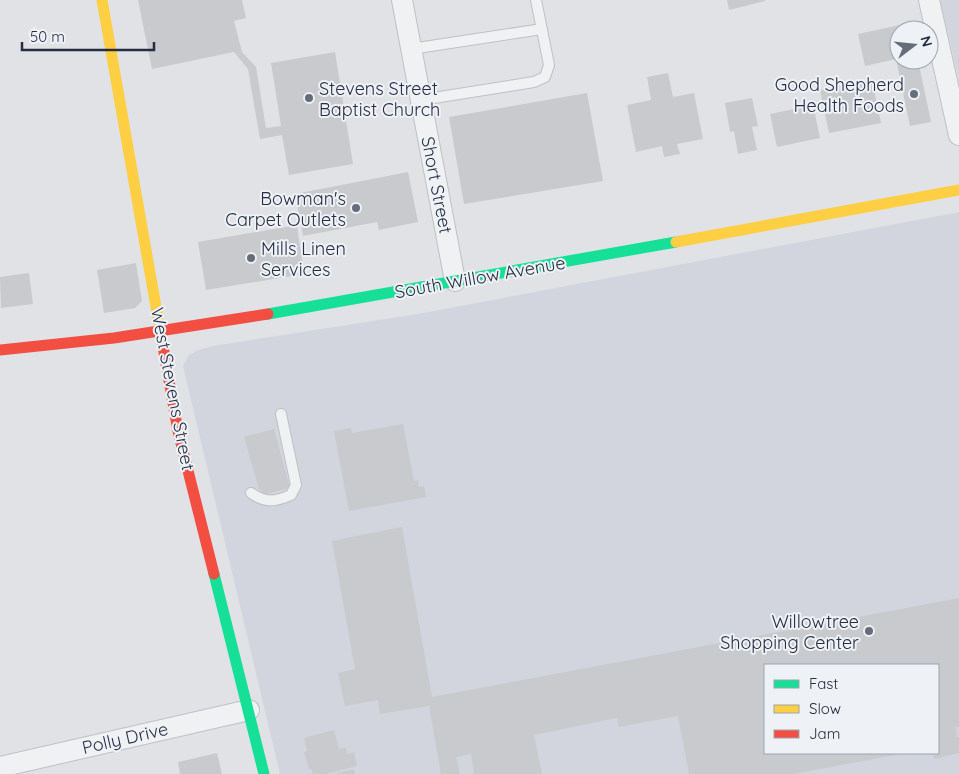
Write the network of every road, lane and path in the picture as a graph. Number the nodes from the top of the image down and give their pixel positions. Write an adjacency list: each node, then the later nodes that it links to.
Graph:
1 (102, 0): 11 (main road, West Stevens Street)
2 (402, 0): 6 (street, Short Street)
3 (536, 0): 5 (lane)
4 (929, 0): 8 (street)
5 (542, 29): 6 (lane); 7 (lane)
6 (411, 49): 7 (street, Short Street)
7 (421, 100): 10 (street, Short Street)
8 (959, 135)
9 (959, 190): 10 (main road, South Willow Avenue)
10 (455, 281): 11 (main road, South Willow Avenue)
11 (161, 332): 12 (main road, South Willow Avenue); 15 (main road, West Stevens Street)
12 (0, 350)
13 (281, 414): 14 (lane)
14 (251, 493)
15 (249, 710): 16 (street, Polly Drive); 17 (main road, West Stevens Street)
16 (0, 767)
17 (264, 774)

